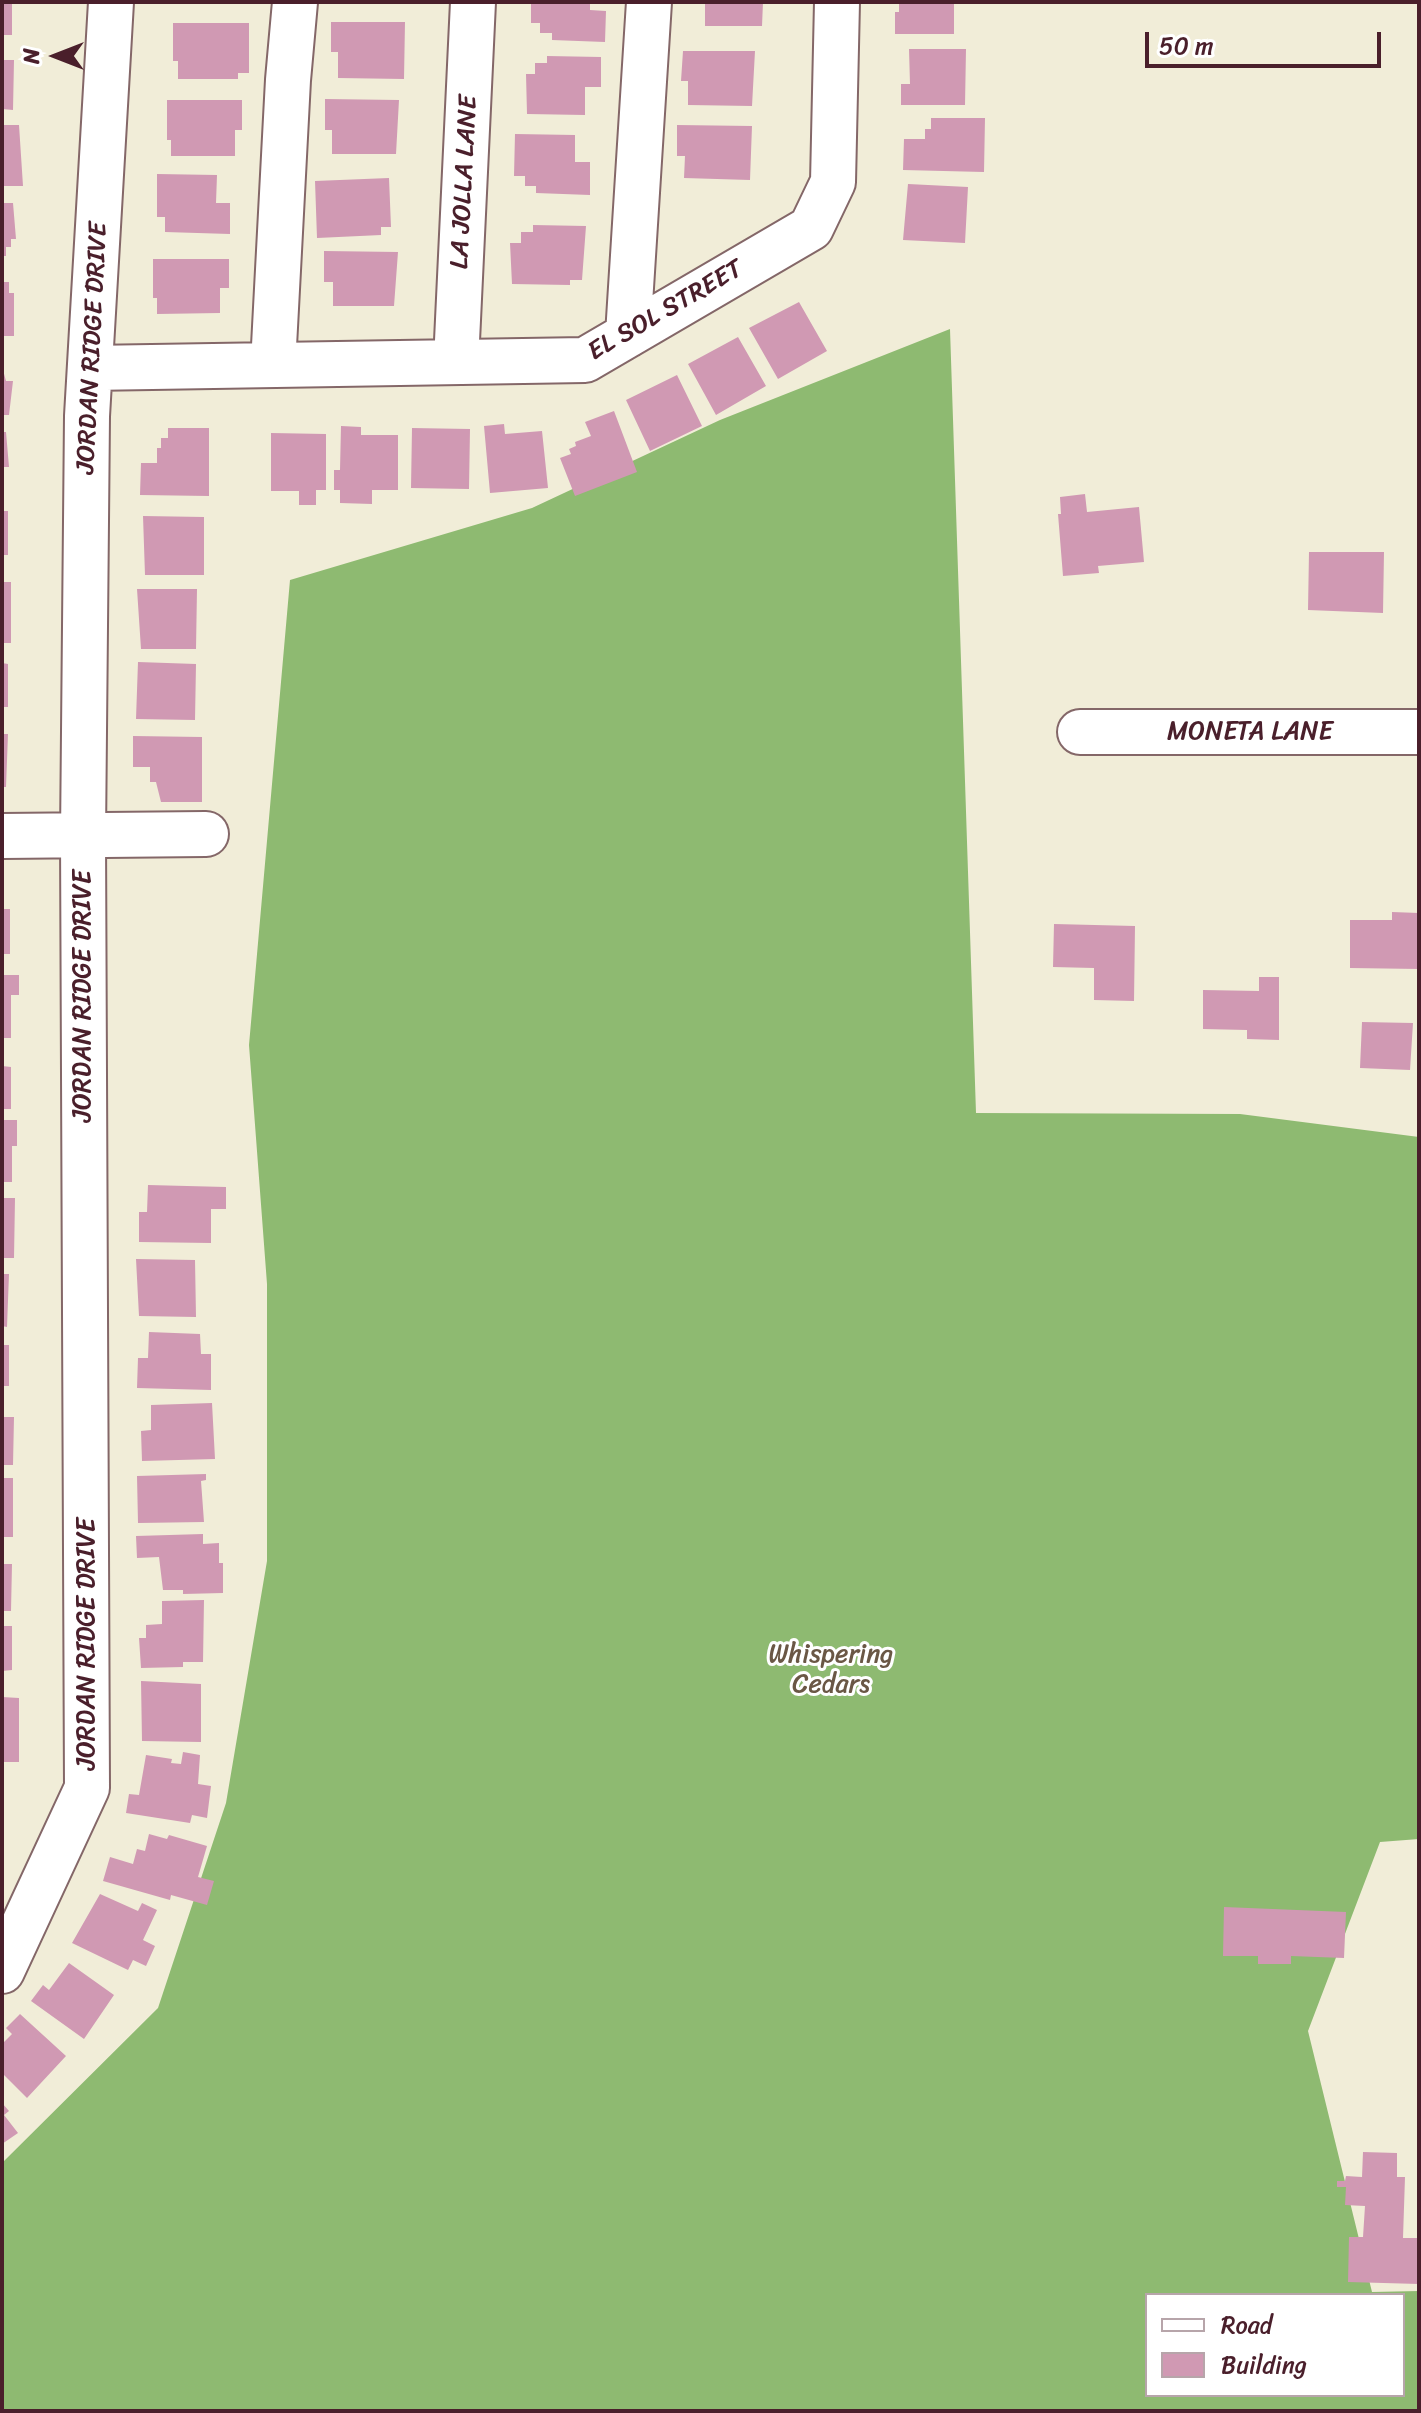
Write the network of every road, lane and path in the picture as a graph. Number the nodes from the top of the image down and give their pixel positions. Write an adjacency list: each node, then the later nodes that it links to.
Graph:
1 (111, 2): 9 (street, JORDAN RIDGE DRIVE)
2 (295, 2): 8 (street)
3 (473, 2): 7 (street, LA JOLLA LANE)
4 (649, 2): 6 (street)
5 (837, 2): 6 (street, EL SOL STREET)
6 (628, 335): 7 (street, EL SOL STREET)
7 (456, 362): 8 (street, EL SOL STREET)
8 (273, 365): 9 (street, EL SOL STREET)
9 (90, 368): 14 (street, JORDAN RIDGE DRIVE)
10 (1080, 732): 11 (street, MONETA LANE)
11 (1419, 732)
12 (206, 834): 14 (street)
13 (2, 836): 14 (street)
14 (83, 836): 15 (street, JORDAN RIDGE DRIVE)
15 (2, 1971)

